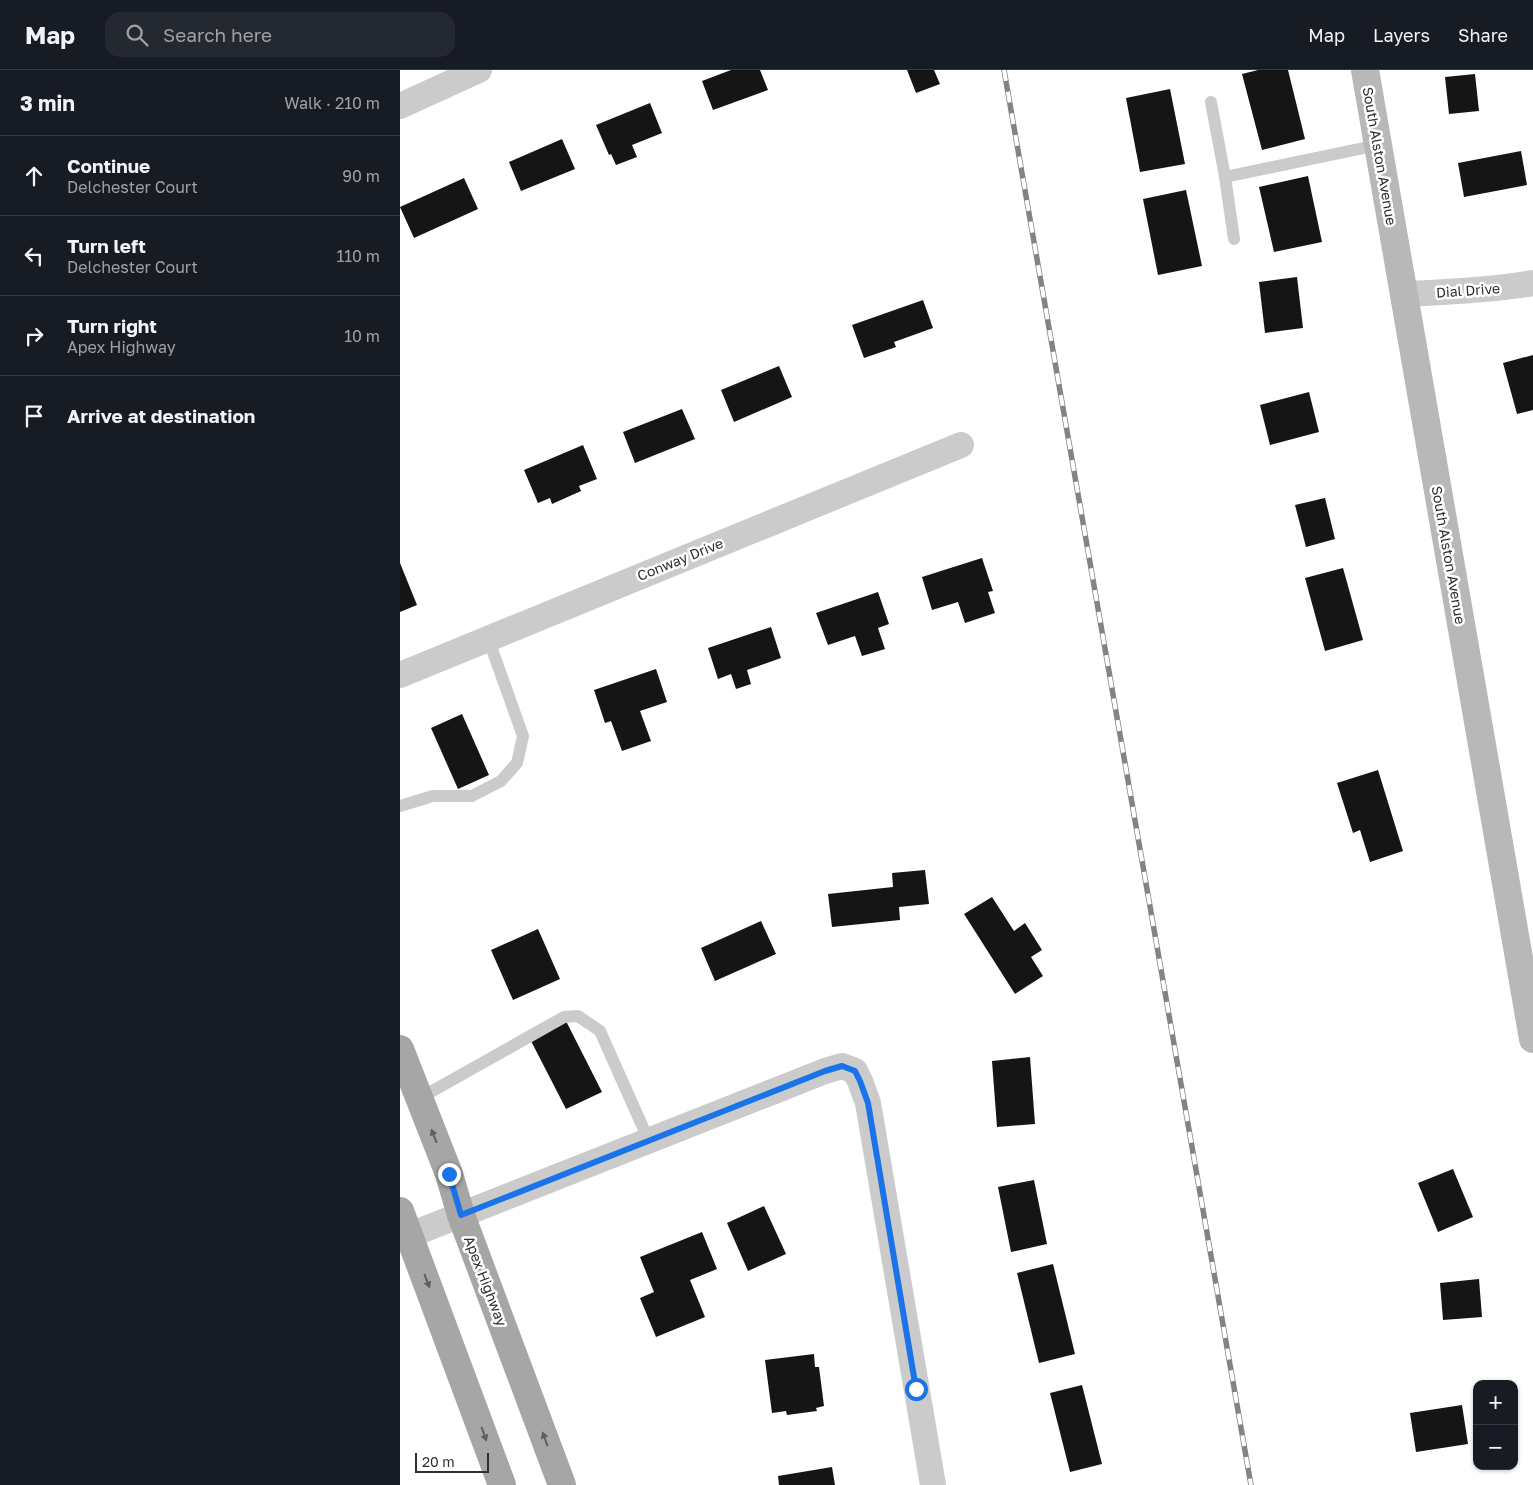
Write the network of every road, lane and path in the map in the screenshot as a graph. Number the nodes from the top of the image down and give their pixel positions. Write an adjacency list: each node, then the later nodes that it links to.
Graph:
1 (479, 70): 4 (street)
2 (1365, 70): 5 (street, South Alston Avenue)
3 (1211, 102): 6 (lane)
4 (400, 106)
5 (1378, 145): 6 (lane); 9 (street, South Alston Avenue)
6 (1225, 177): 7 (lane)
7 (1234, 239)
8 (1533, 283): 9 (street, Dial Drive)
9 (1404, 294): 14 (street, South Alston Avenue)
10 (962, 445): 11 (street, Conway Drive)
11 (488, 638): 12 (street, Conway Drive); 13 (lane)
12 (400, 675)
13 (400, 806)
14 (1533, 1039)
15 (400, 1049): 16 (main road, Apex Highway)
16 (420, 1098): 17 (lane); 19 (main road, Apex Highway, one-way to 16)
17 (649, 1141): 19 (street); 23 (street)
18 (400, 1211): 20 (main road)
19 (461, 1215): 20 (street); 22 (main road, Apex Highway, one-way to 19)
20 (405, 1238): 21 (main road, one-way to 21)
21 (502, 1485)
22 (562, 1485)
23 (933, 1485)

